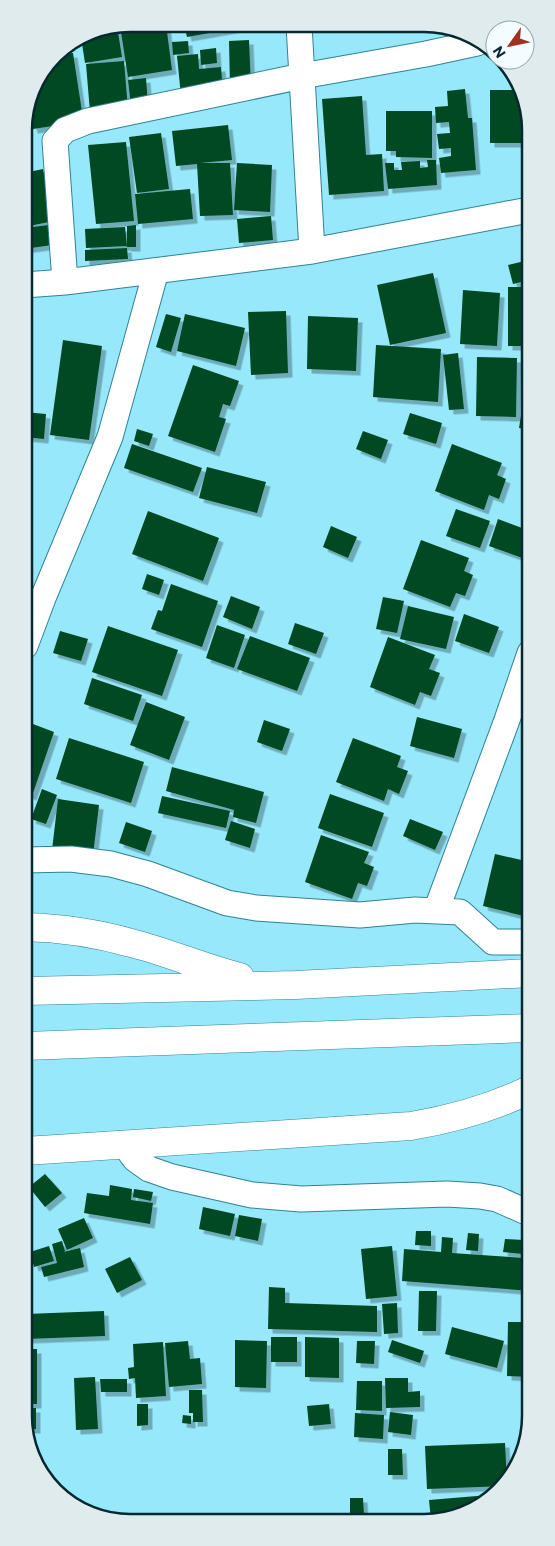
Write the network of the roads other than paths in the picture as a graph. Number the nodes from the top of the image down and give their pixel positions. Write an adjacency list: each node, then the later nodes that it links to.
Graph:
1 (299, 32): 3 (street)
2 (471, 44): 3 (street)
3 (302, 76): 5 (street); 7 (street)
4 (522, 211): 5 (street)
5 (312, 251): 6 (street)
6 (156, 271): 7 (street); 9 (street)
7 (65, 282): 8 (street)
8 (33, 284)
9 (33, 626)
10 (522, 676): 12 (street)
11 (32, 860): 12 (street)
12 (436, 911): 14 (street)
13 (32, 927): 16 (highway)
14 (522, 942)
15 (522, 973): 16 (highway)
16 (296, 985): 17 (highway)
17 (32, 991)
18 (522, 1028): 19 (highway)
19 (32, 1046)
20 (522, 1092): 21 (highway)
21 (124, 1144): 22 (highway); 23 (street)
22 (32, 1151)
23 (522, 1210)

